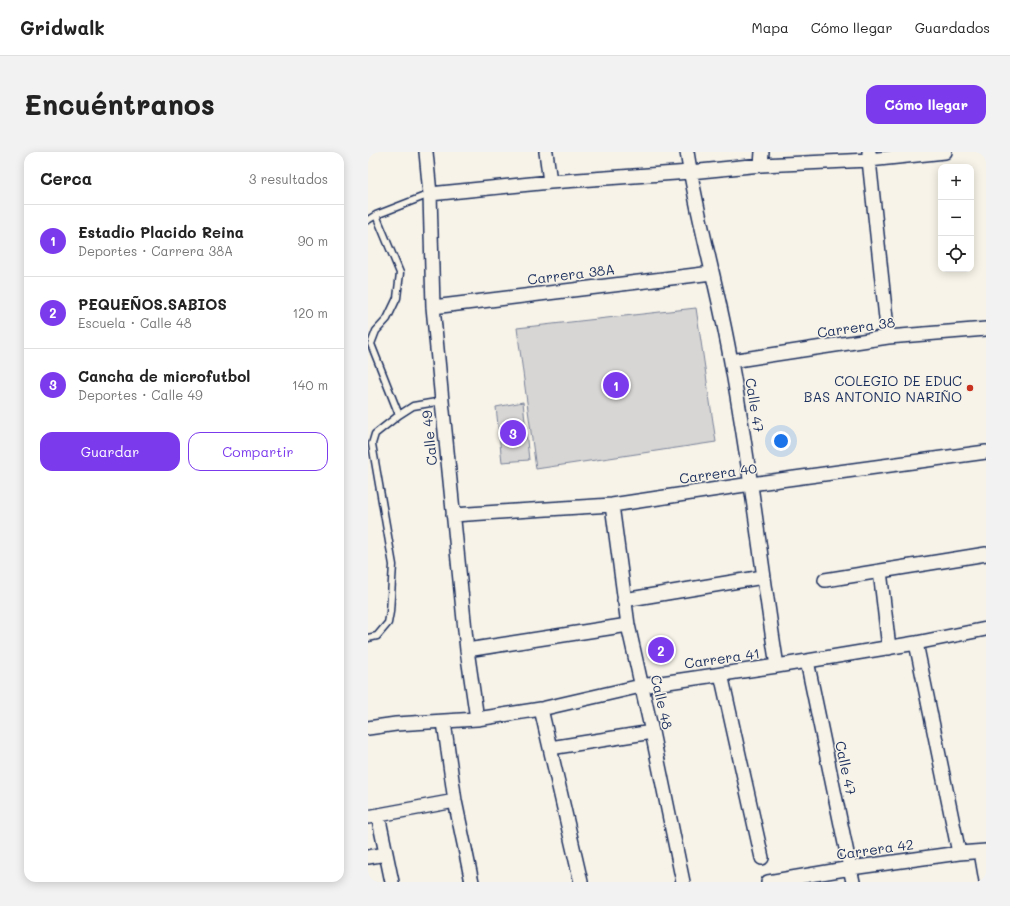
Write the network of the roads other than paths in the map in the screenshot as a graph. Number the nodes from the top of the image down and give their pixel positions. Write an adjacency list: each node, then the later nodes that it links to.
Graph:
1 (426, 152): 10 (street, Calle 49)
2 (546, 152): 9 (street)
3 (687, 152): 8 (street, Calle 47)
4 (762, 152): 7 (street)
5 (945, 152): 6 (street)
6 (869, 156): 7 (street); 16 (street)
7 (761, 166): 8 (street)
8 (690, 172): 9 (street); 13 (street, Calle 47)
9 (550, 182): 10 (street)
10 (430, 194): 11 (lane); 14 (street, Calle 49)
11 (376, 215): 12 (lane); 19 (lane)
12 (368, 220)
13 (712, 273): 14 (street, Carrera 38A); 17 (street, Calle 47)
14 (433, 307): 18 (street, Calle 49)
15 (986, 329): 16 (street, Carrera 38)
16 (888, 337): 17 (street, Carrera 38)
17 (731, 361): 21 (street, Calle 47)
18 (442, 401): 19 (lane); 23 (street, Calle 49)
19 (399, 415): 31 (lane)
20 (986, 452): 21 (street, Carrera 40)
21 (751, 484): 22 (street, Carrera 40); 26 (street, Calle 47)
22 (612, 505): 23 (street, Carrera 40); 28 (street, Calle 48)
23 (453, 515): 34 (street, Calle 49)
24 (986, 554): 25 (street)
25 (880, 571): 27 (street); 33 (street)
26 (763, 577): 28 (street); 36 (street, Calle 47)
27 (825, 580)
28 (624, 600): 29 (street, Calle 48)
29 (628, 625): 34 (street); 38 (street, Calle 48)
30 (986, 629): 32 (street, Carrera 41)
31 (368, 638)
32 (916, 643): 33 (street, Carrera 41); 48 (street)
33 (889, 648): 35 (street, Carrera 41)
34 (467, 650): 40 (street, Calle 49)
35 (807, 661): 36 (street, Carrera 41); 52 (street, Calle 47)
36 (777, 666): 37 (street, Carrera 41)
37 (721, 674): 38 (street, Carrera 41); 51 (street)
38 (641, 686): 39 (street, Carrera 41); 43 (street, Calle 48)
39 (540, 709): 40 (street, Carrera 41); 44 (street)
40 (477, 719): 41 (street, Carrera 41)
41 (444, 722): 42 (street, Carrera 41); 45 (street)
42 (368, 728)
43 (652, 732): 44 (street); 57 (street, Calle 48)
44 (550, 748): 56 (street)
45 (455, 801): 46 (street); 55 (street)
46 (373, 816): 49 (street)
47 (983, 851): 48 (street, Carrera 42); 53 (street)
48 (959, 853): 52 (street, Carrera 42)
49 (386, 854): 50 (street); 54 (street)
50 (368, 857)
51 (762, 858)
52 (851, 868): 58 (street, Carrera 42); 59 (street, Calle 47)
53 (986, 881)
54 (392, 882)
55 (472, 882)
56 (581, 882)
57 (683, 882)
58 (768, 882)
59 (853, 882)

